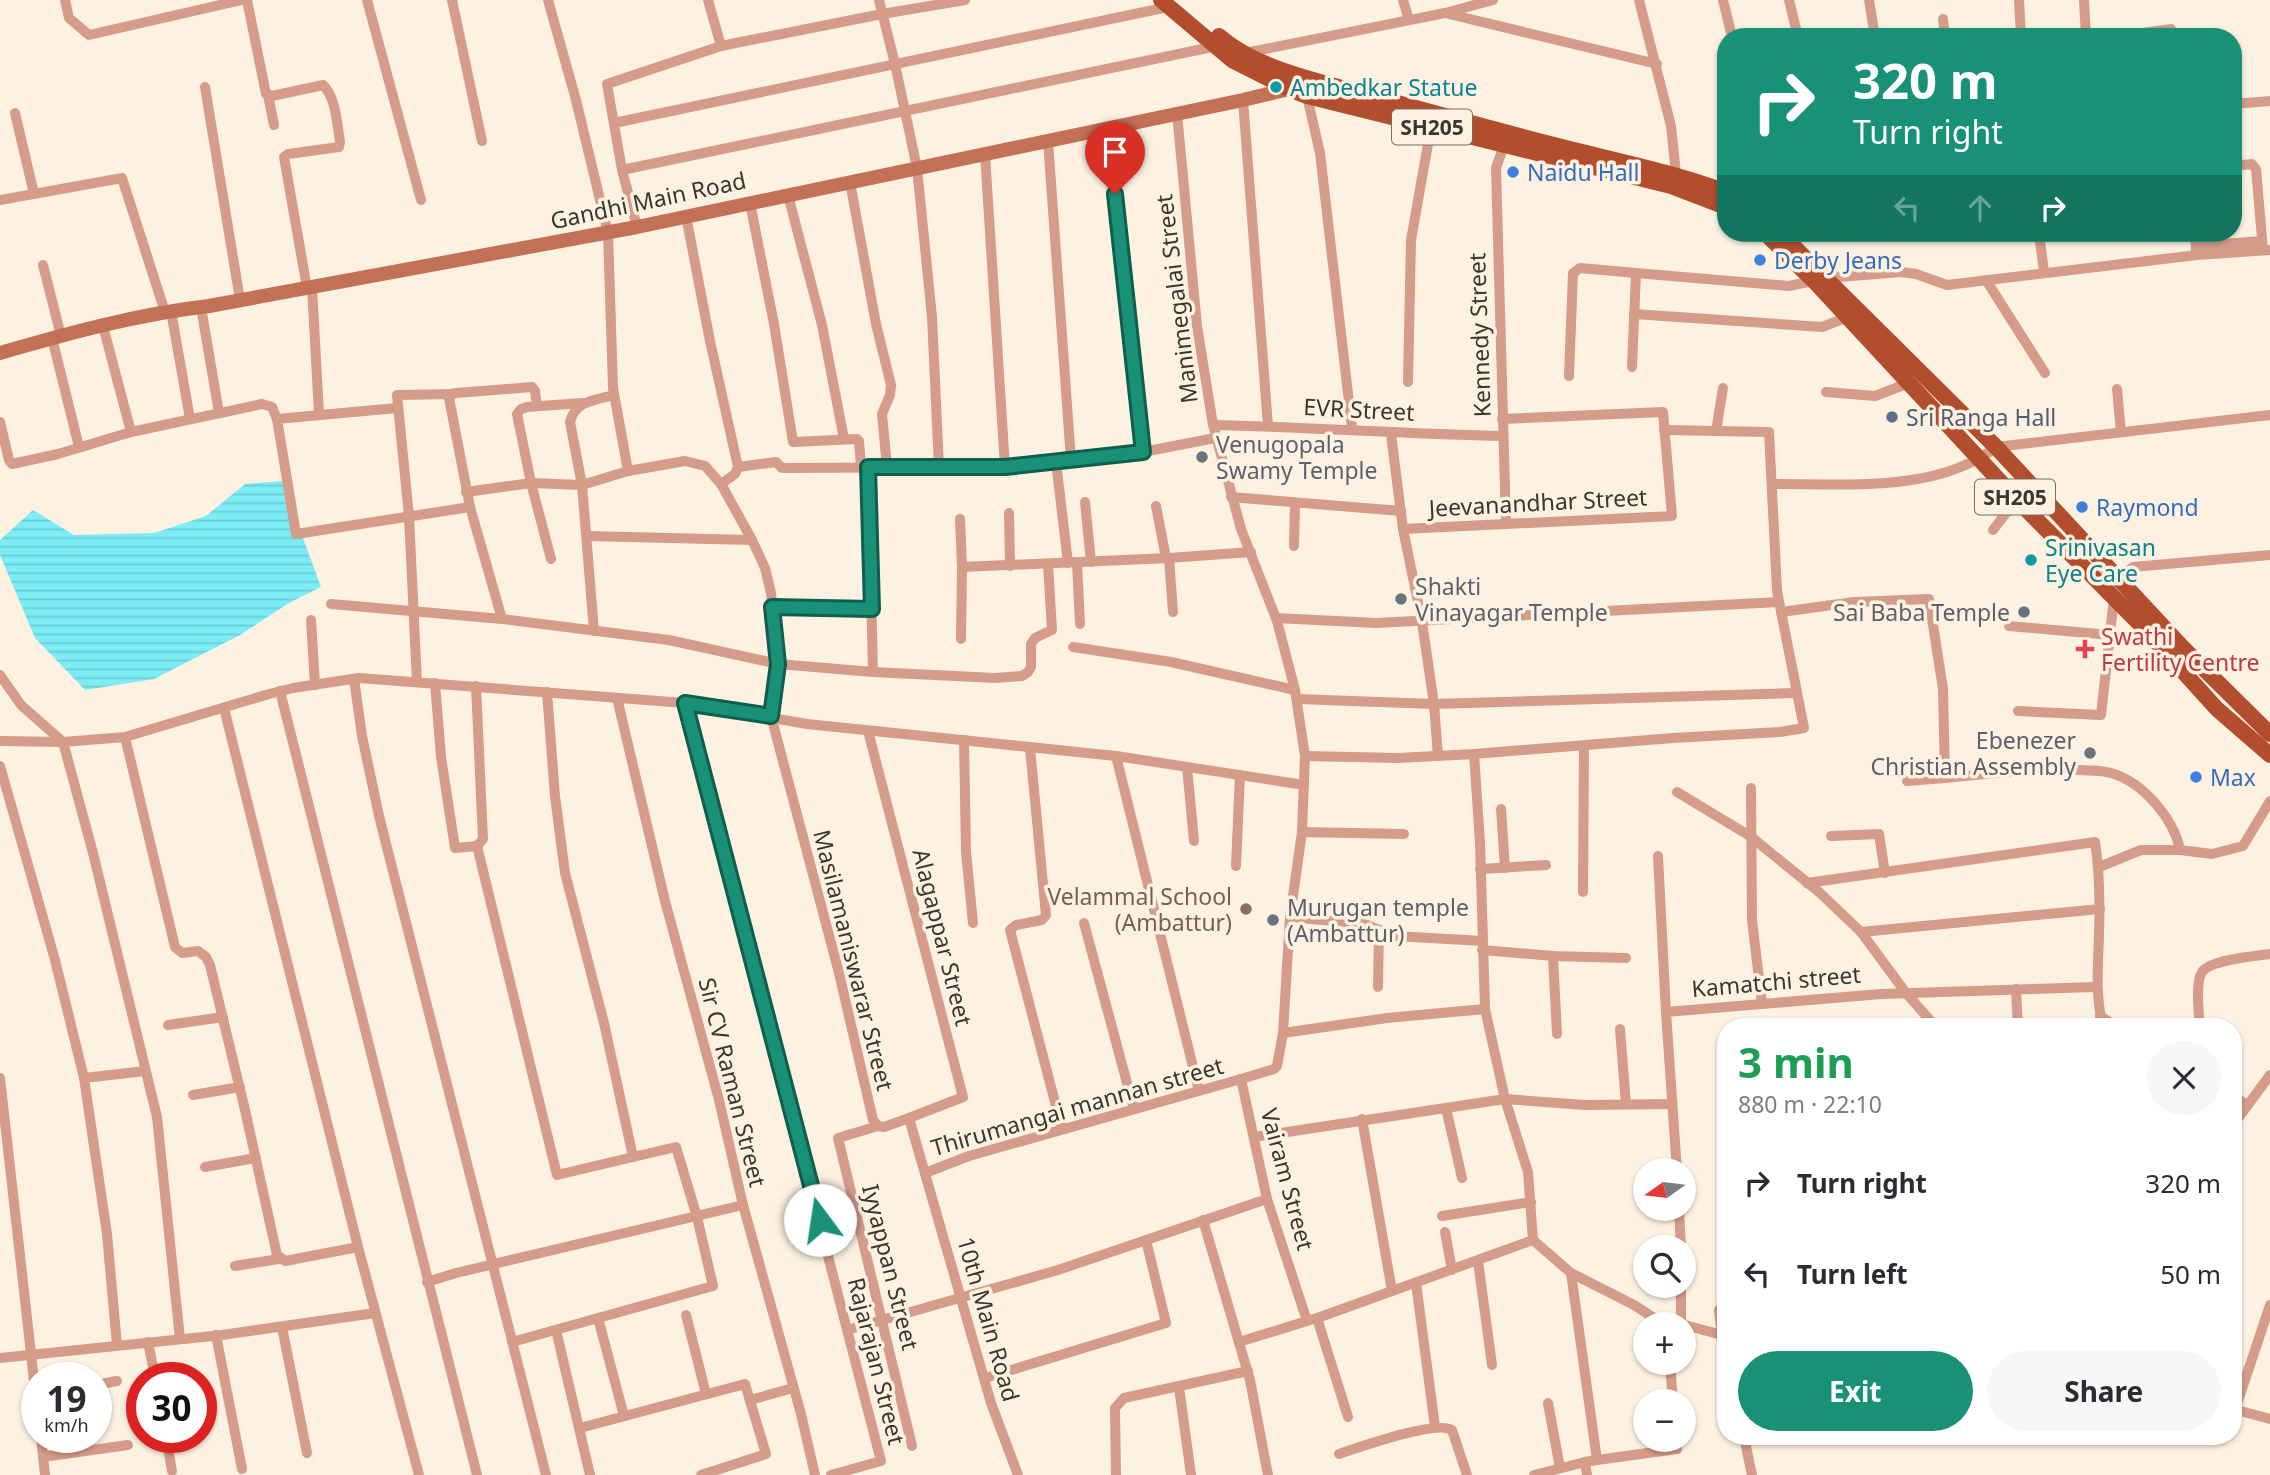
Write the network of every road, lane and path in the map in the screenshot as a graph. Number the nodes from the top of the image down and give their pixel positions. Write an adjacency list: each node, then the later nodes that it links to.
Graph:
1 (65, 0): 17 (street)
2 (245, 0): 17 (street); 37 (street)
3 (368, 0): 62 (street)
4 (452, 0): 49 (street)
5 (548, 0): 67 (street)
6 (708, 0): 29 (street)
7 (879, 0): 20 (street)
8 (965, 0): 20 (street)
9 (1403, 0): 22 (street)
10 (1493, 0): 19 (street)
11 (1639, 0): 33 (street)
12 (1723, 0): 23 (street)
13 (1789, 0): 24 (street)
14 (1869, 0): 25 (street)
15 (2019, 0): 27 (street)
16 (2084, 0): 28 (street)
17 (222, 2)
18 (1169, 2): 30 (main road, SH205); 31 (main road, SH205); 32 (street)
19 (1445, 13): 22 (street); 33 (street)
20 (882, 14): 29 (street); 32 (street)
21 (1943, 19): 26 (street)
22 (1409, 20): 31 (street)
23 (1730, 28)
24 (1796, 28)
25 (1874, 28)
26 (1944, 28)
27 (2021, 28)
28 (2085, 28)
29 (721, 46): 45 (street)
30 (1217, 46): 35 (main road, SH205); 42 (street)
31 (1245, 53): 35 (main road, SH205)
32 (895, 64): 42 (street); 45 (street)
33 (1657, 64): 56 (street)
34 (1313, 80): 35 (main road, SH205); 38 (street); 56 (main road, SH205)
35 (1293, 82): 38 (main road, SH205); 39 (street, Gandhi Main Road)
36 (205, 87): 80 (street)
37 (268, 95): 46 (street); 79 (street)
38 (1307, 96): 47 (main road, SH205); 110 (street)
39 (1243, 100): 44 (street, Gandhi Main Road); 109 (street)
40 (2270, 101): 41 (street)
41 (2242, 103)
42 (905, 110): 54 (street); 55 (street)
43 (15, 113): 59 (street)
44 (1177, 113): 48 (street, Gandhi Main Road); 108 (street, Manimegalai Street)
45 (614, 123): 55 (street)
46 (274, 125)
47 (1431, 127): 51 (main road, SH205); 91 (street)
48 (1108, 128): 50 (street, Gandhi Main Road); 121 (street)
49 (482, 141)
50 (1048, 141): 52 (street, Gandhi Main Road); 123 (street)
51 (1504, 145): 64 (main road, SH205); 106 (street, Kennedy Street)
52 (985, 154): 54 (street, Gandhi Main Road); 129 (street)
53 (2242, 165): 72 (street)
54 (917, 168): 57 (street, Gandhi Main Road); 128 (street)
55 (622, 170): 66 (street)
56 (1675, 174): 58 (main road, SH205)
57 (850, 181): 60 (street, Gandhi Main Road); 127 (street)
58 (1717, 189)
59 (34, 194): 61 (street); 82 (street)
60 (788, 195): 63 (street, Gandhi Main Road); 118 (street)
61 (0, 200)
62 (421, 200)
63 (750, 203): 65 (street, Gandhi Main Road); 118 (street)
64 (1717, 203)
65 (686, 216): 66 (street, Gandhi Main Road); 125 (street)
66 (637, 227): 67 (street, Gandhi Main Road)
67 (608, 233): 79 (street, Gandhi Main Road); 97 (street)
68 (1776, 242): 77 (main road, SH205)
69 (1788, 242): 77 (main road, SH205)
70 (2040, 242): 75 (street)
71 (2196, 242): 73 (street)
72 (2265, 247): 73 (street)
73 (2196, 250): 75 (street)
74 (43, 265): 86 (street)
75 (2044, 272): 78 (street)
76 (1636, 273): 77 (street); 83 (street); 90 (street)
77 (1820, 279): 78 (street); 84 (main road, SH205); 120 (main road, SH205)
78 (1986, 280): 89 (street)
79 (309, 288): 80 (street, Gandhi Main Road); 102 (street)
80 (240, 300): 81 (street, Gandhi Main Road)
81 (201, 307): 82 (street, Gandhi Main Road); 101 (street)
82 (168, 311): 85 (street, Gandhi Main Road); 104 (street)
83 (1634, 314): 84 (street); 88 (street)
84 (1847, 317): 92 (main road, SH205)
85 (103, 326): 86 (street, Gandhi Main Road); 113 (street)
86 (57, 337): 87 (street, Gandhi Main Road); 119 (street)
87 (0, 353)
88 (1632, 368)
89 (2045, 373)
90 (1569, 376)
91 (1408, 382)
92 (1909, 383): 95 (street); 122 (main road, SH205)
93 (1723, 388): 112 (street)
94 (2117, 389): 114 (street)
95 (1826, 392)
96 (453, 394): 99 (street); 100 (street); 135 (street)
97 (614, 395): 98 (street); 130 (street)
98 (584, 403): 99 (street); 134 (street)
99 (537, 406): 131 (street)
100 (397, 408): 102 (street); 144 (street)
101 (219, 413): 104 (street); 105 (street)
102 (319, 414): 105 (street)
103 (2270, 415): 114 (street)
104 (190, 419): 113 (street)
105 (277, 419): 144 (street)
106 (1502, 419): 111 (street); 116 (street, Kennedy Street)
107 (0, 422): 119 (street)
108 (1213, 425): 109 (street, EVR Street); 117 (street, Manimegalai Street)
109 (1268, 426): 110 (street, EVR Street)
110 (1352, 428): 115 (street, EVR Street)
111 (1664, 430): 112 (street); 146 (street, Jeevanandhar Street)
112 (1716, 431): 133 (street)
113 (131, 432): 119 (street)
114 (2120, 432): 120 (street)
115 (1391, 433): 116 (street, EVR Street); 142 (street)
116 (1503, 436): 146 (street, Kennedy Street)
117 (1215, 438): 121 (street); 136 (street, Manimegalai Street)
118 (844, 439): 126 (street)
119 (79, 447)
120 (1996, 447): 122 (street); 161 (main road, SH205)
121 (1143, 452): 123 (street)
122 (1980, 459): 133 (street); 139 (main road, SH205)
123 (1071, 460): 124 (street)
124 (1056, 462): 129 (street); 157 (street)
125 (738, 467): 126 (street); 132 (street)
126 (864, 467): 127 (street); 166 (street)
127 (887, 467): 128 (street)
128 (939, 467): 129 (street)
129 (1005, 467)
130 (628, 471): 132 (street); 134 (street)
131 (531, 483): 134 (street); 135 (street); 155 (street)
132 (721, 484): 150 (street)
133 (1772, 484): 165 (street)
134 (582, 485): 149 (street)
135 (466, 492): 141 (street)
136 (1231, 497): 138 (street); 152 (street, Manimegalai Street)
137 (1085, 502): 156 (street)
138 (1295, 503): 142 (street); 151 (street)
139 (2021, 504): 148 (street); 162 (main road, SH205)
140 (1156, 506): 154 (street)
141 (470, 507): 144 (street); 170 (street)
142 (1401, 511): 147 (street)
143 (1009, 513): 159 (street)
144 (409, 516): 167 (street)
145 (960, 519): 160 (street)
146 (1506, 524): 147 (street, Jeevanandhar Street)
147 (1404, 529): 172 (street)
148 (1993, 530)
149 (587, 537): 150 (street); 175 (street)
150 (752, 540): 164 (street)
151 (1294, 546)
152 (1251, 552): 154 (street); 169 (street, Manimegalai Street)
153 (2270, 555): 161 (street)
154 (1167, 558): 156 (street); 168 (street)
155 (551, 559)
156 (1091, 562): 157 (street)
157 (1072, 563): 158 (street); 173 (street)
158 (1048, 564): 159 (street); 180 (street)
159 (1010, 565): 160 (street)
160 (962, 568): 177 (street)
161 (2119, 576): 162 (street); 198 (main road, SH205)
162 (2110, 594): 176 (street); 206 (main road, SH205)
163 (331, 604): 167 (street)
164 (772, 607): 166 (street); 179 (street)
165 (1780, 607): 172 (street); 189 (street); 213 (street)
166 (872, 609): 180 (street)
167 (415, 610): 170 (street); 183 (street)
168 (1173, 612)
169 (1276, 618): 172 (street); 190 (street, Manimegalai Street)
170 (502, 619): 175 (street)
171 (311, 621): 185 (street)
172 (1422, 622): 193 (street)
173 (1080, 624)
174 (2009, 626): 176 (street)
175 (593, 631): 179 (street)
176 (2110, 635): 195 (street)
177 (961, 639)
178 (1073, 647): 190 (street)
179 (778, 664): 180 (street); 196 (street)
180 (873, 672)
181 (0, 675): 202 (street)
182 (354, 679): 183 (street); 185 (street); 302 (street)
183 (417, 682): 184 (street)
184 (435, 683): 186 (street); 225 (street)
185 (315, 685): 187 (street)
186 (476, 686): 188 (street); 225 (street)
187 (280, 691): 194 (street); 306 (street)
188 (547, 692): 191 (street); 283 (street)
189 (1797, 693): 193 (street); 203 (street)
190 (1296, 694): 193 (street); 208 (street, Manimegalai Street)
191 (617, 698): 192 (street); 292 (street, Sir CV Raman Street)
192 (685, 703): 196 (street); 320 (street, Rajarajan Street)
193 (1434, 704): 209 (street)
194 (224, 708): 199 (street); 299 (street)
195 (2018, 711)
196 (771, 716): 197 (street); 280 (street, Masilamaniswarar Street)
197 (868, 731): 200 (street); 278 (street, Alagappar Street)
198 (2270, 734)
199 (125, 737): 202 (street); 253 (street)
200 (964, 740): 204 (street); 238 (street)
201 (0, 741): 202 (street)
202 (63, 742): 262 (street)
203 (1584, 746): 205 (street); 235 (street)
204 (1030, 748): 207 (street); 281 (street)
205 (1474, 754): 209 (street); 232 (street)
206 (2270, 755)
207 (1116, 756): 211 (street); 268 (street)
208 (1305, 756): 209 (street); 215 (street, Manimegalai Street)
209 (1438, 756)
210 (0, 766): 265 (street)
211 (1187, 767): 212 (street); 224 (street)
212 (1240, 775): 215 (street); 229 (street)
213 (1945, 778): 214 (street); 226 (street)
214 (1907, 781)
215 (1304, 785): 220 (street, Manimegalai Street)
216 (1751, 788): 222 (street)
217 (1677, 792): 222 (street)
218 (2270, 801): 226 (street)
219 (1502, 809): 231 (street)
220 (1302, 832): 221 (street); 237 (street, Manimegalai Street)
221 (1404, 834)
222 (1750, 836): 234 (street); 250 (street)
223 (1831, 836): 233 (street)
224 (1194, 841)
225 (477, 846): 283 (street)
226 (2180, 850): 230 (street)
227 (1658, 856): 252 (street)
228 (1546, 865): 231 (street)
229 (1236, 866)
230 (2099, 867): 233 (street); 236 (street)
231 (1505, 868): 232 (street)
232 (1480, 869): 242 (street)
233 (1885, 873): 234 (street)
234 (1807, 883): 241 (street)
235 (1583, 892)
236 (2100, 909): 241 (street); 247 (street)
237 (1290, 917): 240 (street); 260 (street, Manimegalai Street)
238 (973, 923)
239 (1084, 923): 276 (street)
240 (1379, 930): 242 (street); 246 (street)
241 (1861, 932): 249 (street)
242 (1482, 946): 244 (street); 251 (street)
243 (2270, 954): 257 (street)
244 (1553, 956): 245 (street); 261 (street)
245 (1626, 958)
246 (1378, 987)
247 (2096, 987): 248 (street, Kamatchi street); 256 (street)
248 (2015, 989): 249 (street, Kamatchi street); 255 (street)
249 (1906, 993): 250 (street, Kamatchi street); 254 (street)
250 (1762, 1004): 252 (street, Kamatchi street)
251 (1485, 1009): 260 (street); 270 (street)
252 (1666, 1012): 273 (street, Kamatchi street)
253 (223, 1017): 258 (street); 267 (street)
254 (1928, 1018)
255 (2017, 1018)
256 (2100, 1018)
257 (2200, 1018)
258 (168, 1025)
259 (1620, 1029): 272 (street)
260 (1283, 1033): 266 (street, Manimegalai Street)
261 (1557, 1034)
262 (145, 1071): 265 (street); 323 (street)
263 (2270, 1075): 274 (street)
264 (0, 1078): 289 (street)
265 (84, 1078): 327 (street)
266 (1241, 1079): 268 (street, Thirumangai mannan street); 282 (street, Vairam Street)
267 (240, 1087): 269 (street); 284 (street)
268 (1199, 1091): 276 (street, Thirumangai mannan street)
269 (193, 1095)
270 (1505, 1100): 272 (street); 275 (street); 291 (street)
271 (2242, 1102): 274 (street)
272 (1626, 1104): 273 (street)
273 (1671, 1104): 285 (street, Kamatchi street)
274 (2247, 1105): 277 (street)
275 (1446, 1108): 279 (street); 288 (street)
276 (1134, 1109): 281 (street, Thirumangai mannan street)
277 (2242, 1112)
278 (909, 1118): 280 (street, Masilamaniswarar Street); 287 (street, Masilamaniswarar Street)
279 (1363, 1119): 282 (street); 308 (street)
280 (878, 1126): 316 (street, Iyyappan Street)
281 (1062, 1129): 287 (street, Thirumangai mannan street)
282 (1254, 1137): 290 (street, Vairam Street)
283 (633, 1157): 294 (street)
284 (256, 1158): 286 (street); 300 (street)
285 (1676, 1158)
286 (205, 1167)
287 (925, 1173): 309 (street, 10th Main Road)
288 (1462, 1178)
289 (6, 1190): 328 (street)
290 (1267, 1199): 295 (street); 315 (street, Vairam Street)
291 (1531, 1202): 293 (street); 298 (street)
292 (743, 1205): 294 (street); 339 (street, Sir CV Raman Street)
293 (1442, 1216)
294 (697, 1217): 302 (street); 314 (street)
295 (1203, 1220): 297 (street); 326 (street)
296 (1445, 1232): 304 (street)
297 (1146, 1240): 309 (street); 334 (street)
298 (1533, 1240): 301 (street); 305 (street)
299 (358, 1247): 300 (street); 312 (street)
300 (279, 1259): 303 (street)
301 (1478, 1261): 304 (street); 332 (street)
302 (492, 1265): 306 (street); 325 (street)
303 (235, 1266)
304 (1452, 1270): 307 (street)
305 (1571, 1273): 311 (street); 358 (street)
306 (428, 1282): 365 (street)
307 (1416, 1283): 308 (street); 347 (street)
308 (1392, 1292): 315 (street)
309 (962, 1299): 316 (street); 334 (street, 10th Main Road)
310 (2270, 1305): 337 (street)
311 (1645, 1312)
312 (375, 1314): 317 (street); 364 (street)
313 (686, 1315): 340 (street)
314 (598, 1318): 319 (street); 344 (street)
315 (1312, 1320): 326 (street); 345 (street, Vairam Street)
316 (883, 1321): 320 (street); 351 (street, Iyyappan Street)
317 (282, 1327): 322 (street); 355 (street)
318 (1696, 1328): 321 (street)
319 (556, 1330): 325 (street); 348 (street)
320 (847, 1330): 370 (street, Rajarajan Street)
321 (1717, 1334)
322 (216, 1335): 323 (street); 361 (street)
323 (180, 1339): 324 (street)
324 (148, 1342): 327 (street); 331 (street)
325 (512, 1342): 366 (street)
326 (1239, 1342): 333 (street)
327 (117, 1345): 328 (street)
328 (30, 1354): 329 (street); 330 (street)
329 (0, 1358)
330 (31, 1362)
331 (152, 1362)
332 (1492, 1365)
333 (1248, 1371): 338 (street); 374 (street)
334 (985, 1378): 371 (street, 10th Main Road)
335 (117, 1381): 336 (street)
336 (112, 1382)
337 (2242, 1386)
338 (1179, 1387): 372 (street); 373 (street)
339 (793, 1388): 341 (street); 369 (street, Sir CV Raman Street)
340 (706, 1394): 341 (street); 344 (street)
341 (750, 1400): 368 (street)
342 (1548, 1402): 360 (street)
343 (2242, 1411): 346 (street)
344 (624, 1416): 348 (street)
345 (1348, 1417)
346 (2270, 1419)
347 (1435, 1427): 356 (street); 375 (street)
348 (580, 1428): 367 (street)
349 (126, 1445): 357 (street)
350 (1746, 1445): 378 (street)
351 (912, 1446)
352 (1655, 1452): 358 (street)
353 (43, 1453): 357 (street)
354 (169, 1453): 362 (street)
355 (307, 1453)
356 (1339, 1454)
357 (43, 1458): 363 (street)
358 (1597, 1460): 359 (street)
359 (1585, 1462): 360 (street); 377 (street)
360 (1560, 1468): 376 (street)
361 (242, 1469)
362 (172, 1471)
363 (45, 1475)
364 (419, 1475)
365 (477, 1475)
366 (546, 1475)
367 (590, 1475)
368 (701, 1475)
369 (815, 1475)
370 (831, 1475)
371 (1018, 1475)
372 (1116, 1475)
373 (1192, 1475)
374 (1268, 1475)
375 (1467, 1475)
376 (1534, 1475)
377 (1587, 1475)
378 (1752, 1475)

